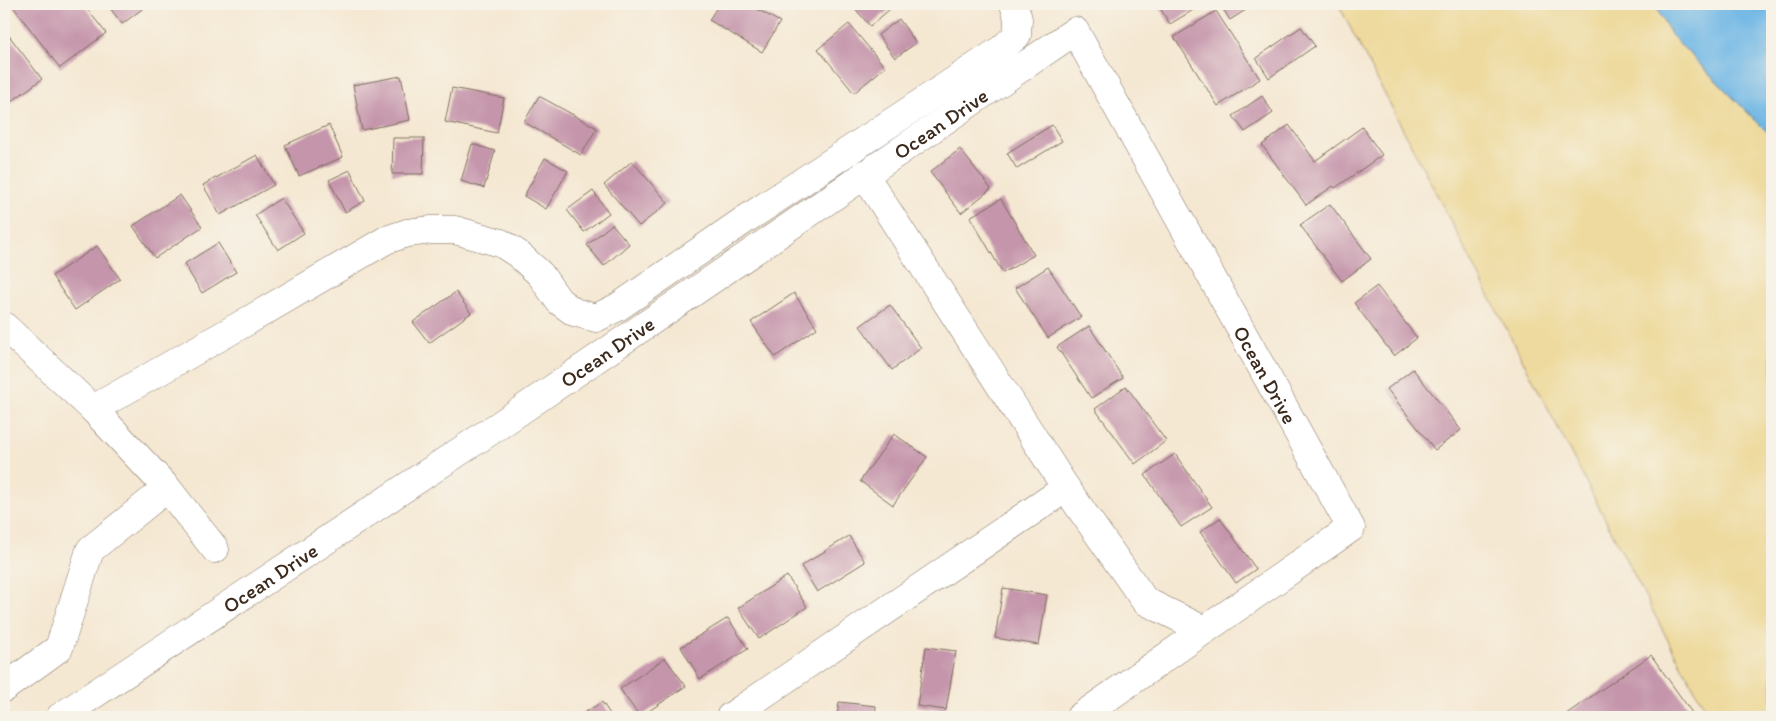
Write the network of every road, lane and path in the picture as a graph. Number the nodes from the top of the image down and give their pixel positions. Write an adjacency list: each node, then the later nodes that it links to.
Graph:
1 (1014, 4): 4 (street, Ocean Drive)
2 (864, 174): 6 (street); 8 (street, Ocean Drive); 10 (street, Ocean Drive)
3 (4, 326): 4 (street)
4 (93, 410): 5 (street)
5 (167, 488): 7 (street); 9 (street)
6 (1066, 488): 8 (street); 11 (street)
7 (215, 549)
8 (1204, 630): 12 (street, Ocean Drive)
9 (4, 688)
10 (60, 717)
11 (730, 717)
12 (1080, 717)

